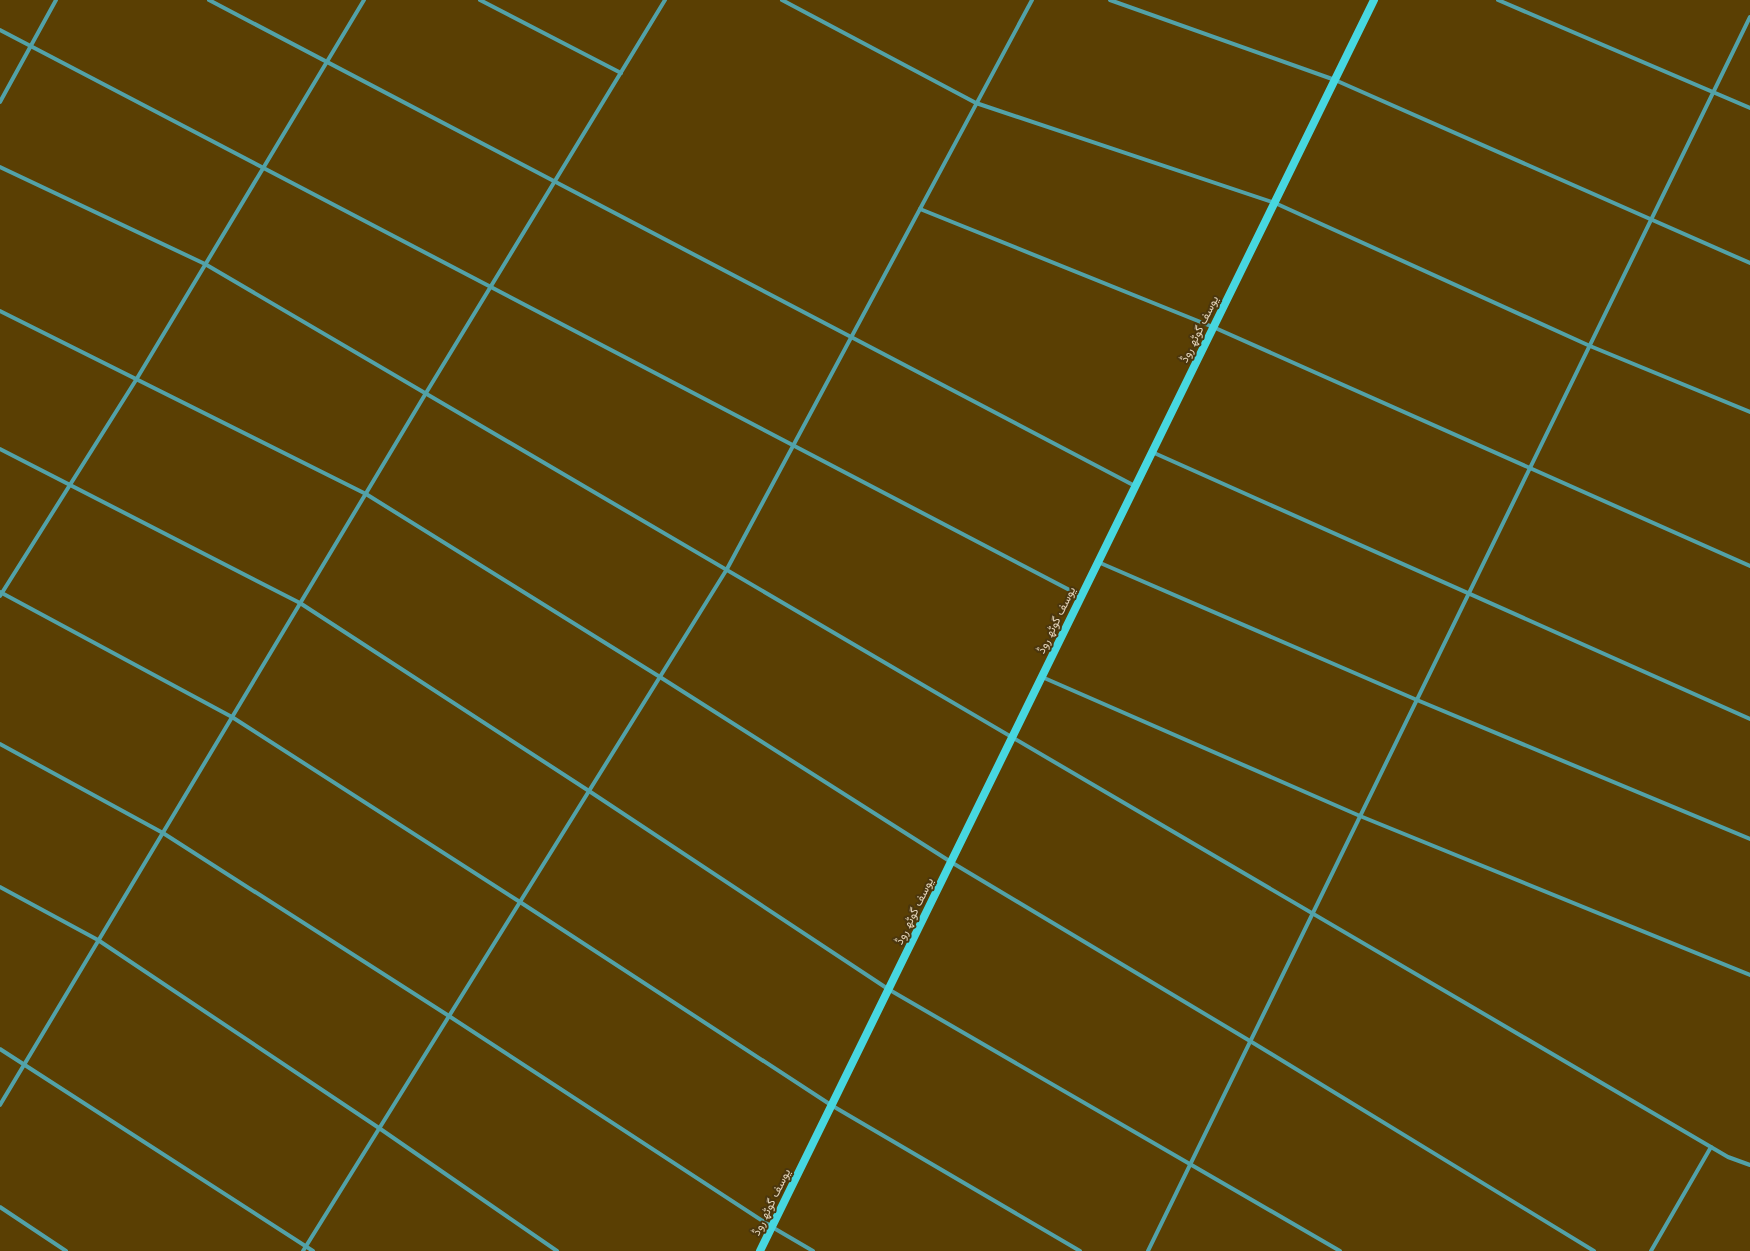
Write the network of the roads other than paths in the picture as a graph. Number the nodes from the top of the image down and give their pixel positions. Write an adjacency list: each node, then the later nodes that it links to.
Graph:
1 (56, 0): 13 (street)
2 (210, 0): 14 (street)
3 (364, 0): 14 (street)
4 (480, 0): 15 (street)
5 (665, 0): 15 (street)
6 (782, 0): 19 (street)
7 (1032, 0): 19 (street)
8 (1110, 0): 16 (street)
9 (1374, 0): 16 (street, یوسف گوٹھ روڈ)
10 (1498, 0): 17 (street)
11 (1750, 17): 17 (street)
12 (0, 30): 13 (street)
13 (31, 46): 18 (street); 22 (street)
14 (327, 62): 22 (street); 23 (street)
15 (620, 73): 23 (street)
16 (1335, 80): 24 (street, یوسف گوٹھ روڈ); 26 (street)
17 (1713, 92): 20 (street); 26 (street)
18 (0, 102)
19 (976, 103): 24 (street); 25 (street)
20 (1750, 108)
21 (0, 167): 28 (street)
22 (264, 167): 28 (street); 29 (street)
23 (555, 181): 29 (street); 32 (street)
24 (1275, 203): 31 (street, یوسف گوٹھ روڈ); 33 (street)
25 (920, 209): 31 (street); 32 (street)
26 (1651, 220): 27 (street); 33 (street)
27 (1750, 263)
28 (205, 264): 34 (street); 35 (street)
29 (491, 286): 35 (street); 37 (street)
30 (0, 311): 34 (street)
31 (1213, 327): 39 (street, یوسف گوٹھ روڈ); 40 (street)
32 (852, 337): 37 (street); 42 (street)
33 (1590, 346): 36 (street); 40 (street)
34 (136, 380): 41 (street); 43 (street)
35 (426, 393): 43 (street); 46 (street)
36 (1750, 412)
37 (794, 445): 46 (street); 49 (street)
38 (0, 449): 41 (street)
39 (1152, 452): 42 (street, یوسف گوٹھ روڈ); 48 (street)
40 (1530, 468): 45 (street); 48 (street)
41 (70, 485): 47 (street); 50 (street)
42 (1135, 486): 44 (street, یوسف گوٹھ روڈ)
43 (366, 494): 50 (street); 51 (street)
44 (1098, 562): 49 (street, یوسف گوٹھ روڈ); 53 (street)
45 (1750, 566)
46 (727, 569): 51 (street); 56 (street)
47 (1, 593): 54 (street)
48 (1469, 594): 53 (street); 55 (street)
49 (1082, 596): 52 (street, یوسف گوٹھ روڈ)
50 (300, 603): 54 (street); 58 (street)
51 (660, 677): 58 (street); 62 (street)
52 (1042, 677): 56 (street, یوسف گوٹھ روڈ); 59 (street)
53 (1417, 700): 59 (street); 61 (street)
54 (232, 717): 60 (street); 64 (street)
55 (1750, 719)
56 (1012, 738): 62 (street, یوسف گوٹھ روڈ); 65 (street)
57 (0, 744): 60 (street)
58 (590, 791): 64 (street); 68 (street)
59 (1360, 816): 65 (street); 67 (street)
60 (163, 833): 66 (street); 69 (street)
61 (1750, 839)
62 (951, 862): 68 (street, یوسف گوٹھ روڈ); 70 (street)
63 (0, 887): 66 (street)
64 (520, 902): 69 (street); 74 (street)
65 (1313, 913): 70 (street); 76 (street)
66 (98, 940): 72 (street); 75 (street)
67 (1750, 975)
68 (888, 989): 74 (street, یوسف گوٹھ روڈ); 77 (street)
69 (449, 1016): 75 (street); 80 (street)
70 (1250, 1041): 77 (street); 90 (street)
71 (0, 1049): 72 (street)
72 (24, 1064): 73 (street); 81 (street)
73 (0, 1105)
74 (832, 1105): 80 (street, یوسف گوٹھ روڈ); 87 (street)
75 (379, 1128): 81 (street); 84 (street)
76 (1711, 1147): 78 (street); 91 (street)
77 (1191, 1163): 88 (street); 89 (street)
78 (1750, 1165)
79 (0, 1207): 82 (street)
80 (772, 1227): 85 (street, یوسف گوٹھ روڈ); 86 (street)
81 (304, 1249): 83 (street)
82 (66, 1251)
83 (313, 1251)
84 (557, 1251)
85 (760, 1251)
86 (813, 1251)
87 (1080, 1251)
88 (1148, 1251)
89 (1340, 1251)
90 (1594, 1251)
91 (1651, 1251)

